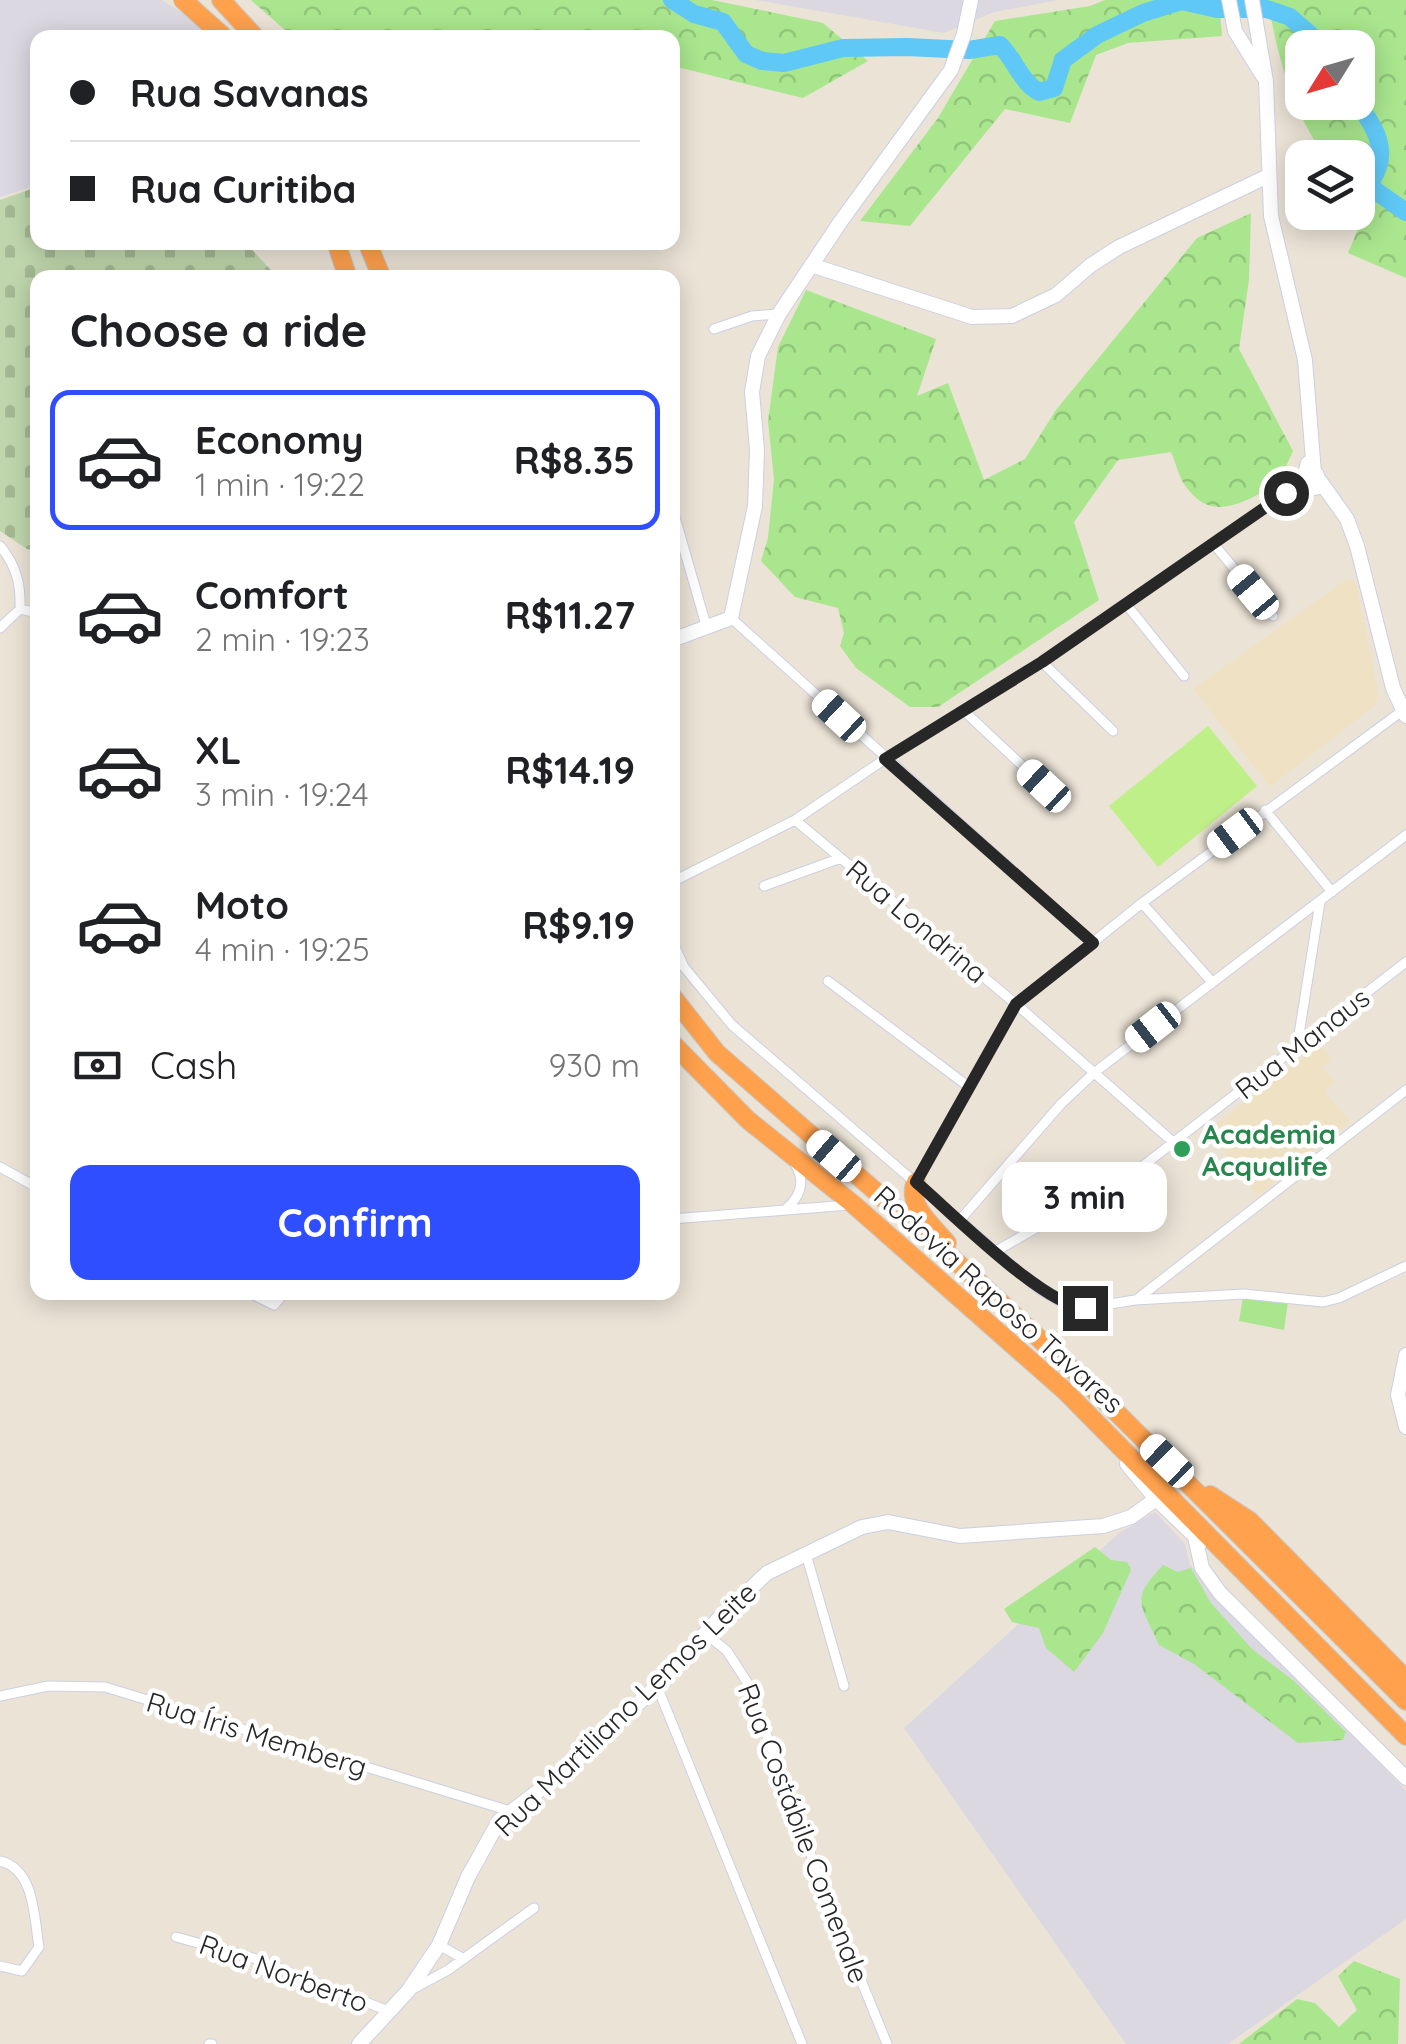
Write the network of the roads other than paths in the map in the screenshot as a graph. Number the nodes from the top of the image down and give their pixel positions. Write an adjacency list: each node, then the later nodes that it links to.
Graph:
1 (183, 0): 6 (highway)
2 (221, 0): 7 (highway)
3 (971, 0): 10 (street)
4 (1228, 0): 8 (street)
5 (1252, 0): 8 (street)
6 (217, 30)
7 (249, 30)
8 (1266, 81): 9 (street)
9 (1268, 176): 10 (street); 13 (street)
10 (811, 265): 11 (street)
11 (779, 314): 12 (street); 21 (street)
12 (714, 330)
13 (1312, 482): 15 (street); 28 (street)
14 (680, 535): 22 (street)
15 (1213, 544): 17 (street); 20 (street)
16 (0, 546): 18 (street)
17 (1126, 604): 25 (street); 26 (street)
18 (20, 609): 19 (street); 23 (street)
19 (30, 611)
20 (1273, 616)
21 (731, 618): 22 (street); 30 (street)
22 (706, 625): 24 (street)
23 (0, 628)
24 (680, 636)
25 (1042, 662): 27 (street); 29 (street)
26 (1184, 676)
27 (964, 711): 30 (street); 31 (street)
28 (1404, 714): 32 (street)
29 (1113, 731)
30 (885, 759): 33 (street); 41 (street)
31 (1044, 786)
32 (1266, 810): 38 (street); 40 (street)
33 (794, 820): 35 (street, Rua Londrina); 36 (street)
34 (1406, 835): 38 (street)
35 (841, 858): 37 (street); 46 (street, Rua Londrina)
36 (680, 877)
37 (764, 886)
38 (1332, 892): 39 (street)
39 (1320, 902): 45 (street); 48 (street)
40 (1142, 903): 41 (street); 45 (street)
41 (1093, 943): 46 (street)
42 (680, 958): 56 (street)
43 (1406, 962): 48 (street, Rua Manaus)
44 (828, 981): 51 (street)
45 (1212, 982): 50 (street)
46 (1016, 1004): 50 (street, Rua Londrina); 51 (street)
47 (680, 1007): 64 (highway, Rodovia Raposo Tavares)
48 (1297, 1047): 53 (street, Rua Manaus)
49 (680, 1052): 54 (highway, Rodovia Raposo Tavares)
50 (1095, 1072): 53 (street, Rua Londrina); 61 (street)
51 (969, 1087): 56 (street)
52 (1406, 1090): 65 (street)
53 (1174, 1142): 62 (street, Rua Manaus)
54 (783, 1146): 58 (highway, Rodovia Raposo Tavares); 59 (street)
55 (0, 1168): 57 (street)
56 (916, 1182): 61 (street); 64 (highway)
57 (30, 1184)
58 (854, 1204): 59 (street); 67 (highway, Rodovia Raposo Tavares)
59 (786, 1209): 60 (street)
60 (680, 1218)
61 (960, 1220): 62 (street)
62 (996, 1251): 65 (street)
63 (1406, 1266): 65 (street)
64 (968, 1272): 69 (highway, Rodovia Raposo Tavares)
65 (1135, 1300)
66 (1406, 1355): 68 (street)
67 (1065, 1390): 70 (street); 73 (highway, Rodovia Raposo Tavares)
68 (1406, 1427)
69 (1192, 1485): 75 (highway); 79 (highway, Rodovia Raposo Tavares)
70 (1156, 1499): 71 (street); 72 (street, Rua Martiliano Lemos Leite)
71 (1195, 1537): 73 (street); 81 (street)
72 (806, 1554): 74 (street, Rua Martiliano Lemos Leite); 77 (street)
73 (1287, 1615): 80 (highway, Rodovia Raposo Tavares)
74 (706, 1634): 76 (street, Rua Martiliano Lemos Leite); 93 (street, Rua Costábile Comenale)
75 (1406, 1679)
76 (656, 1686): 82 (street, Rua Martiliano Lemos Leite); 92 (street)
77 (844, 1686)
78 (0, 1696): 82 (street, Rua Íris Memberg)
79 (1406, 1701)
80 (1406, 1736)
81 (1406, 1778)
82 (510, 1812): 86 (street, Rua Martiliano Lemos Leite)
83 (0, 1861): 88 (street)
84 (534, 1908): 87 (street, Rua Martiliano Lemos Leite)
85 (176, 1937): 90 (street, Rua Norberto)
86 (439, 1945): 87 (street); 89 (street, Rua Martiliano Lemos Leite)
87 (464, 1958): 89 (street, Rua Martiliano Lemos Leite)
88 (0, 1966)
89 (408, 1991): 90 (street, Rua Martiliano Lemos Leite)
90 (391, 2012): 91 (street, Rua Martiliano Lemos Leite)
91 (359, 2044)
92 (802, 2044)
93 (887, 2044)

